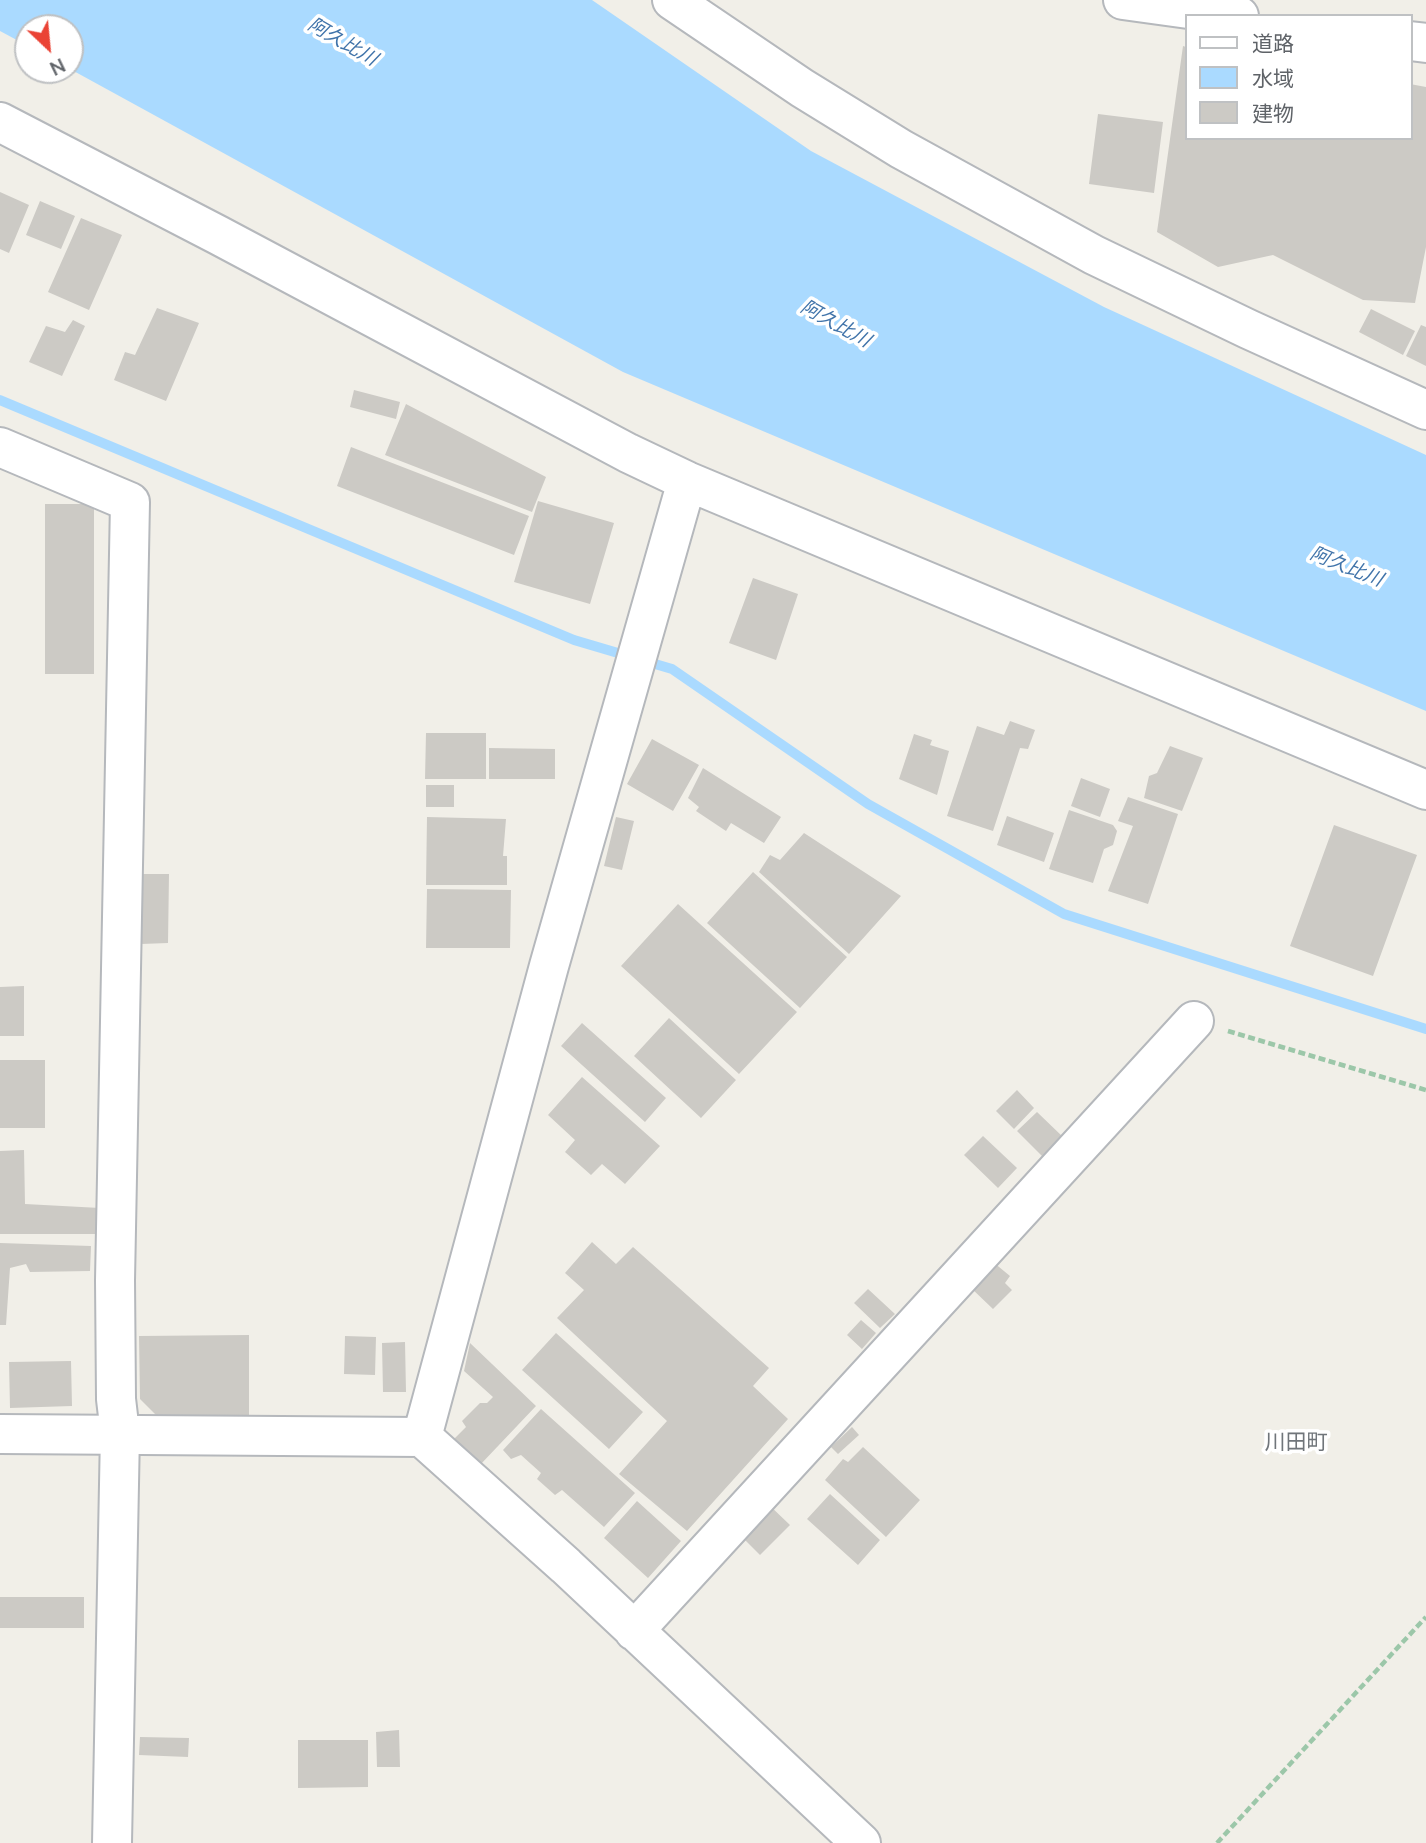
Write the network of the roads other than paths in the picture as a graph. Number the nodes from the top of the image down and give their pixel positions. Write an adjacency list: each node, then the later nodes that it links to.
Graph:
1 (672, 0): 5 (street)
2 (1123, 0): 3 (street)
3 (1226, 14)
4 (0, 122): 7 (street)
5 (1426, 410)
6 (0, 447): 10 (street)
7 (687, 481): 8 (street); 12 (street)
8 (1426, 790)
9 (1194, 1021): 13 (street)
10 (120, 1433): 11 (street); 12 (street); 14 (street)
11 (0, 1434)
12 (422, 1437): 13 (street)
13 (634, 1631): 15 (street)
14 (112, 1843)
15 (862, 1843)

